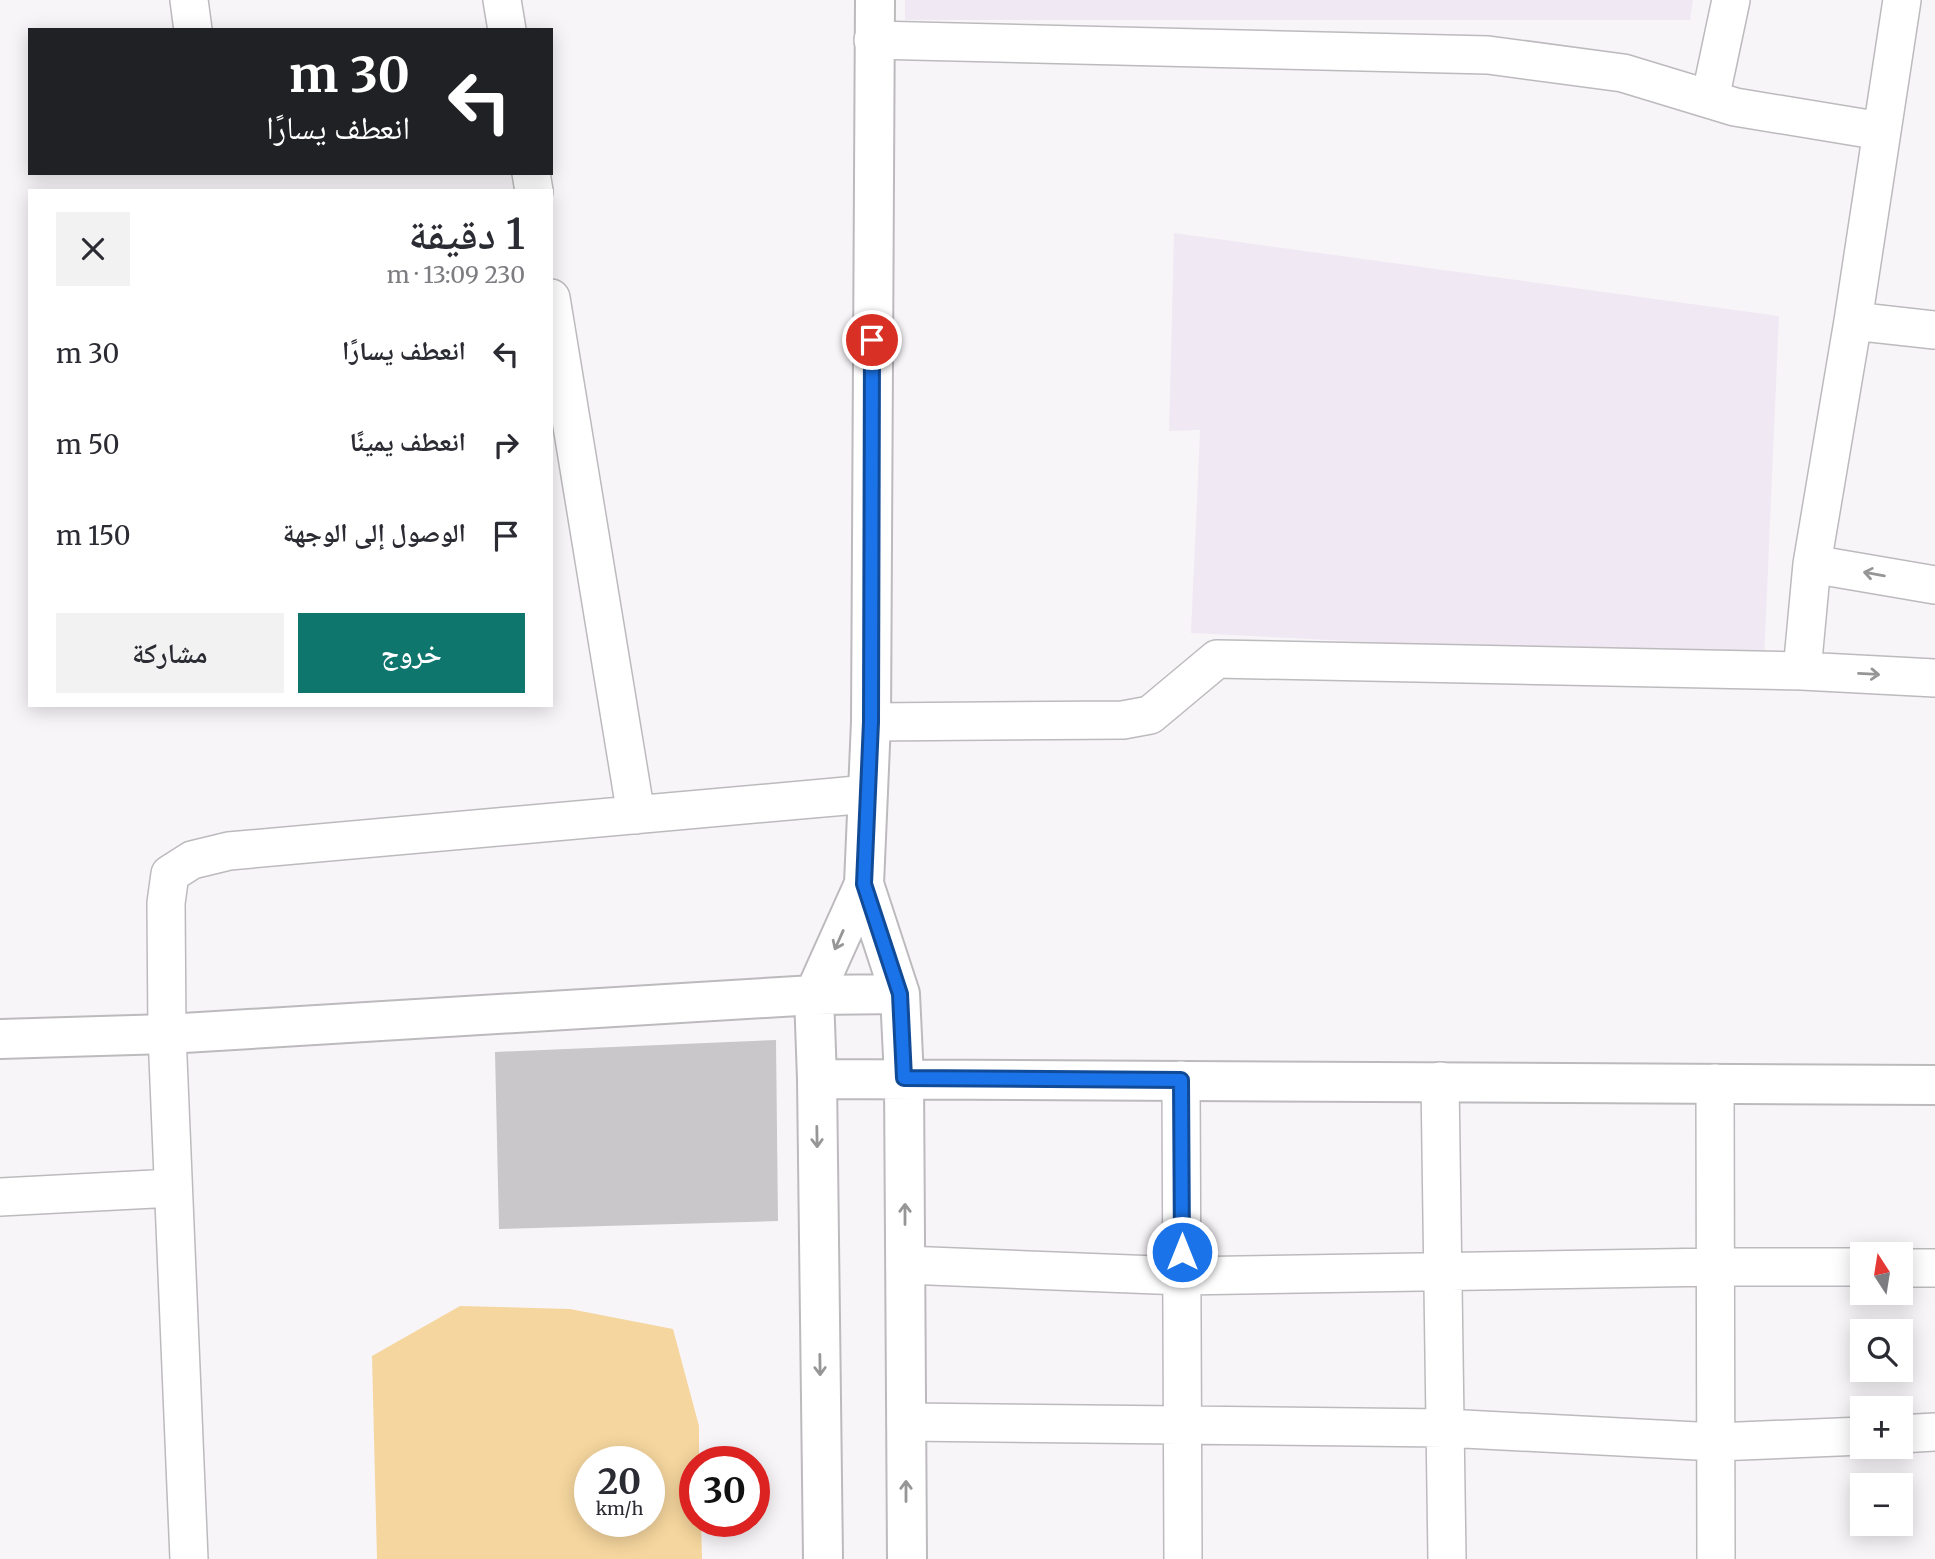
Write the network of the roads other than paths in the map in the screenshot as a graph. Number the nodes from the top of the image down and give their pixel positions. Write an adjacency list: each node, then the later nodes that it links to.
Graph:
1 (189, 0): 6 (street)
2 (502, 0): 7 (street)
3 (875, 0): 8 (street)
4 (1731, 0): 9 (street)
5 (1902, 0): 10 (street)
6 (193, 28)
7 (507, 28)
8 (873, 40): 9 (street); 19 (street)
9 (1710, 99): 10 (street)
10 (1881, 131): 11 (street)
11 (1853, 321): 13 (street); 15 (street)
12 (553, 322): 14 (street)
13 (1935, 330)
14 (561, 420): 21 (street)
15 (1812, 564): 16 (street, one-way to 15); 17 (street)
16 (1935, 585)
17 (1802, 671): 18 (street, one-way to 18); 19 (street)
18 (1935, 678)
19 (871, 722): 20 (street)
20 (868, 794): 21 (street); 22 (street)
21 (636, 815): 25 (street)
22 (864, 884): 23 (street); 24 (street, one-way to 24)
23 (900, 994): 24 (street); 27 (street)
24 (814, 995): 25 (street); 28 (street)
25 (167, 1034): 26 (street); 33 (street)
26 (0, 1039)
27 (904, 1078): 28 (street); 29 (street); 35 (street, one-way to 27)
28 (817, 1079): 50 (street, one-way to 50)
29 (1181, 1080): 30 (street); 41 (street)
30 (1440, 1081): 31 (street); 40 (street)
31 (1715, 1083): 32 (street); 36 (street)
32 (1935, 1084)
33 (173, 1188): 34 (street); 49 (street)
34 (0, 1197)
35 (905, 1265): 41 (street); 42 (street)
36 (1715, 1267): 37 (street); 40 (street); 48 (street)
37 (1850, 1267)
38 (1913, 1268): 39 (street)
39 (1935, 1268)
40 (1443, 1273): 41 (street); 44 (street)
41 (1182, 1276): 43 (street)
42 (906, 1422): 43 (street); 51 (street, one-way to 42)
43 (1183, 1426): 44 (street); 52 (street)
44 (1445, 1427): 48 (street); 53 (street)
45 (1935, 1432): 46 (street)
46 (1913, 1433)
47 (1850, 1436): 48 (street)
48 (1716, 1442): 54 (street)
49 (189, 1559)
50 (823, 1559)
51 (907, 1559)
52 (1183, 1559)
53 (1447, 1559)
54 (1716, 1559)

